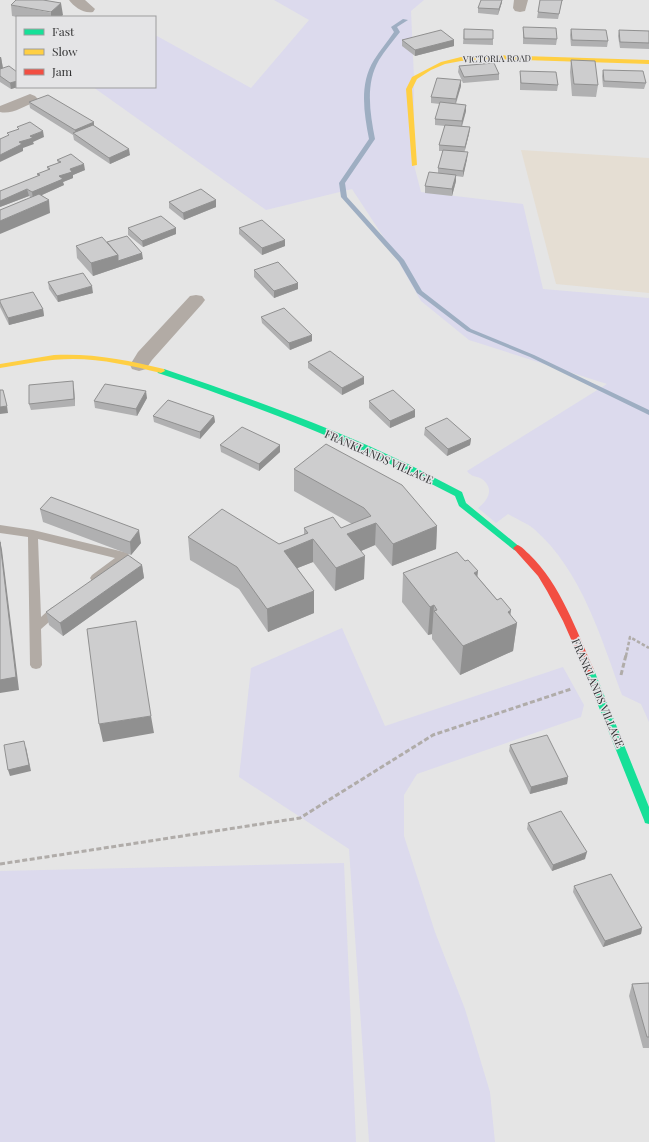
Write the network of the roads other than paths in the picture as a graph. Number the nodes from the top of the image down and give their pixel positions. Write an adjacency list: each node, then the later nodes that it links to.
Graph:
1 (76, 0): 2 (street)
2 (88, 9)
3 (649, 62): 6 (street, VICTORIA ROAD)
4 (30, 99): 5 (street)
5 (2, 110)
6 (414, 165)
7 (196, 300): 8 (street)
8 (139, 365): 9 (street, FRANKLANDS VILLAGE); 16 (street, FRANKLANDS VILLAGE)
9 (0, 366)
10 (0, 529): 11 (lane)
11 (33, 534): 12 (lane); 14 (lane)
12 (88, 585)
13 (65, 604): 14 (lane)
14 (35, 628): 15 (lane)
15 (36, 665)
16 (649, 820)

